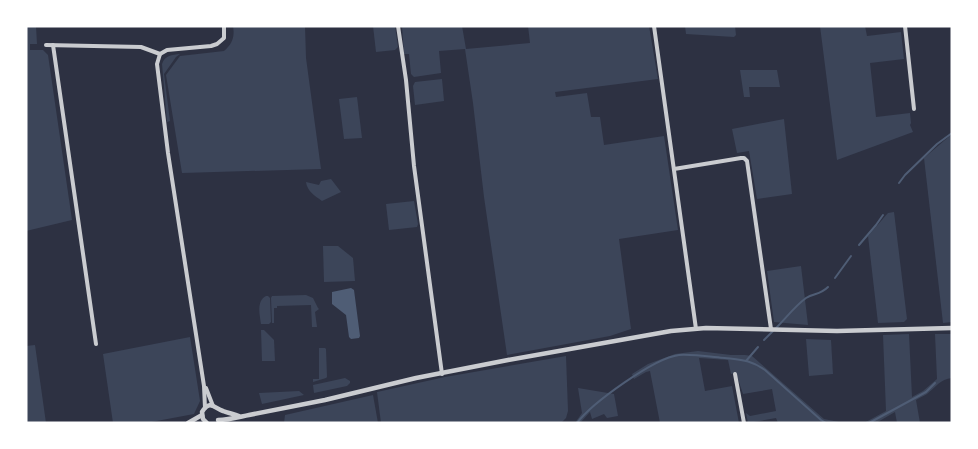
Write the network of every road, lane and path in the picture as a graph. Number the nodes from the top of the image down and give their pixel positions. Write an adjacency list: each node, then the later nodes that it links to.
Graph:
1 (224, 26): 7 (street)
2 (398, 26): 14 (street)
3 (654, 26): 9 (street)
4 (905, 26): 8 (street)
5 (46, 45): 6 (street)
6 (53, 45): 7 (street); 13 (street)
7 (160, 54): 16 (street)
8 (914, 109)
9 (674, 169): 11 (street); 12 (street)
10 (952, 328): 12 (street)
11 (696, 329): 12 (street); 14 (street)
12 (771, 329)
13 (96, 344)
14 (442, 374): 21 (street)
15 (735, 374): 25 (street)
16 (204, 386): 17 (street); 18 (street)
17 (213, 406): 18 (street); 19 (street)
18 (205, 408): 20 (street)
19 (219, 410): 21 (street); 22 (street)
20 (202, 415): 23 (street); 24 (street)
21 (239, 416): 22 (street)
22 (217, 422)
23 (188, 423)
24 (206, 423)
25 (744, 423)

